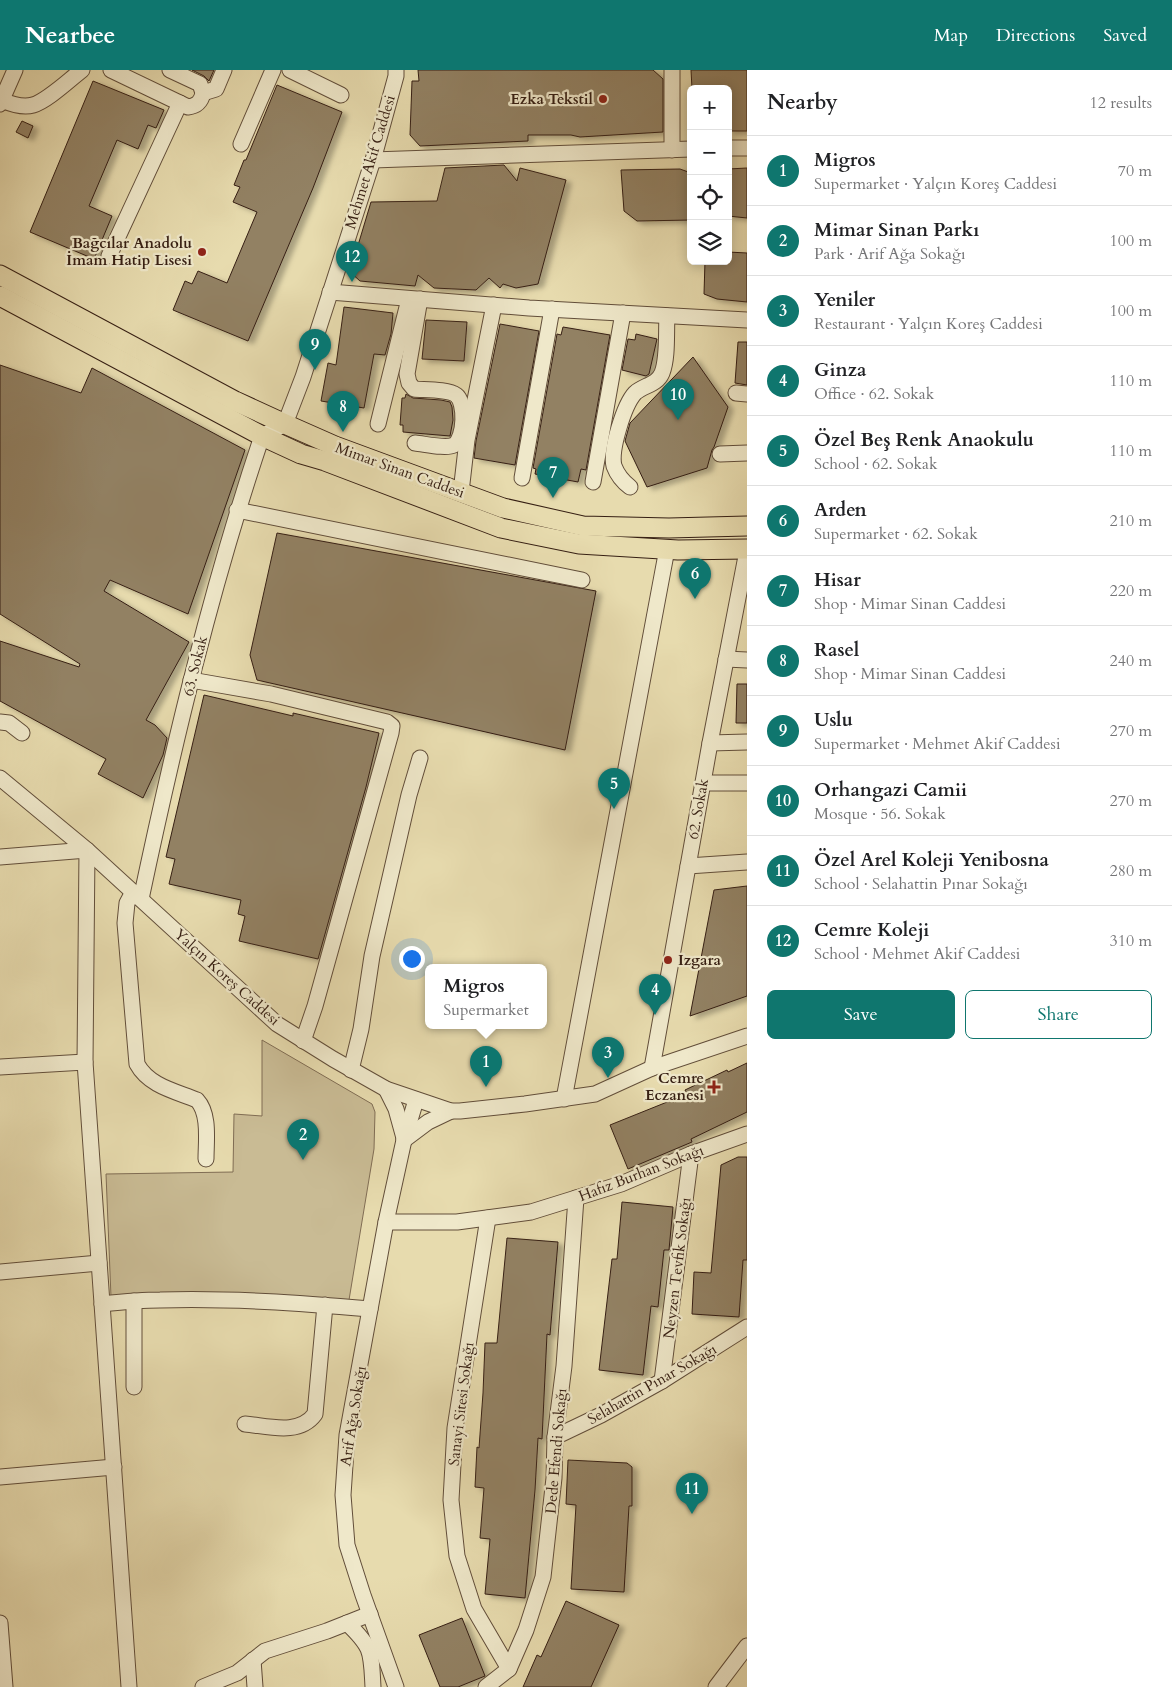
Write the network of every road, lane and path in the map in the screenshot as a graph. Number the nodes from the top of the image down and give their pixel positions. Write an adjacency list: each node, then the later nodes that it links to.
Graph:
1 (15, 70): 12 (street)
2 (82, 70): 12 (street)
3 (111, 70): 13 (street)
4 (170, 70): 10 (street)
5 (224, 70): 10 (street)
6 (273, 70): 14 (street)
7 (290, 70): 11 (street)
8 (396, 70): 19 (street, Mehmet Akif Caddesi)
9 (672, 70): 18 (street)
10 (203, 94): 13 (street)
11 (342, 95)
12 (1, 102)
13 (180, 103): 20 (street)
14 (241, 144)
15 (732, 148): 16 (street)
16 (747, 148)
17 (687, 149): 18 (street)
18 (672, 150): 19 (street)
19 (373, 160): 22 (street, Mehmet Akif Caddesi)
20 (109, 256)
21 (0, 275): 30 (main road, Mimar Sinan Caddesi)
22 (330, 292): 24 (street); 30 (street, Mehmet Akif Caddesi)
23 (0, 296): 32 (main road, Mimar Sinan Caddesi)
24 (414, 299): 25 (street); 31 (street); 33 (street)
25 (494, 305): 26 (street); 39 (street)
26 (552, 309): 27 (street); 36 (street)
27 (623, 313): 28 (street); 37 (street)
28 (666, 316): 29 (street); 38 (street)
29 (747, 320)
30 (285, 424): 32 (street); 39 (main road, Mimar Sinan Caddesi)
31 (378, 424)
32 (262, 436): 40 (street, 63. Sokak); 42 (main road, Mimar Sinan Caddesi)
33 (415, 443)
34 (747, 453): 35 (street)
35 (720, 454)
36 (522, 478)
37 (593, 482)
38 (630, 487)
39 (461, 492): 41 (main road, Mimar Sinan Caddesi)
40 (237, 510): 44 (street); 47 (street, 63. Sokak)
41 (747, 526)
42 (667, 549): 43 (main road, Mimar Sinan Caddesi); 68 (street)
43 (747, 550): 45 (street, 62. Sokak)
44 (582, 580)
45 (726, 659): 46 (street); 51 (street, 62. Sokak)
46 (747, 660)
47 (191, 680): 60 (street, 63. Sokak); 62 (street)
48 (0, 722): 49 (street)
49 (22, 733)
50 (747, 742): 51 (street)
51 (710, 743): 55 (street, 62. Sokak)
52 (420, 758): 66 (street)
53 (0, 778): 56 (street, Yalçın Koreş Caddesi)
54 (747, 782): 55 (street)
55 (703, 783): 59 (street, 62. Sokak)
56 (87, 850): 57 (street); 60 (street, Yalçın Koreş Caddesi); 63 (street)
57 (0, 857)
58 (747, 862): 59 (street)
59 (688, 866): 65 (street, 62. Sokak)
60 (137, 896): 62 (street, Yalçın Koreş Caddesi); 74 (street, 63. Sokak)
61 (747, 1036): 65 (street, Yalçın Koreş Caddesi)
62 (303, 1041): 66 (street, Yalçın Koreş Caddesi)
63 (85, 1062): 64 (street); 78 (street)
64 (0, 1067)
65 (652, 1068): 68 (street, Yalçın Koreş Caddesi)
66 (351, 1070): 67 (street, Yalçın Koreş Caddesi)
67 (386, 1089): 69 (street, Yalçın Koreş Caddesi); 72 (street)
68 (564, 1099): 70 (street, Yalçın Koreş Caddesi)
69 (416, 1100): 70 (street, Yalçın Koreş Caddesi); 72 (street, Arif Ağa Sokağı)
70 (451, 1111): 72 (street)
71 (747, 1134): 73 (street, Hafız Burhan Sokağı)
72 (404, 1140): 77 (street, Arif Ağa Sokağı)
73 (691, 1154): 75 (street, Hafız Burhan Sokağı); 85 (street, Neyzen Tevfik Sokağı)
74 (206, 1159)
75 (576, 1198): 76 (street, Hafız Burhan Sokağı); 88 (street, Dede Efendi Sokağı)
76 (488, 1218): 77 (street, Hafız Burhan Sokağı); 96 (street, Sanayi Sitesi Sokağı)
77 (386, 1222): 83 (street, Arif Ağa Sokağı)
78 (99, 1263): 79 (street); 81 (street)
79 (0, 1272)
80 (134, 1302): 81 (street); 82 (street); 86 (street)
81 (102, 1304): 89 (street)
82 (325, 1305): 83 (street); 87 (street)
83 (370, 1309): 91 (street, Arif Ağa Sokağı)
84 (747, 1327): 85 (street, Selahattin Pınar Sokağı)
85 (662, 1381): 88 (street, Selahattin Pınar Sokağı)
86 (134, 1387)
87 (245, 1424)
88 (555, 1437): 96 (street, Dede Efendi Sokağı)
89 (114, 1467): 90 (street); 98 (street)
90 (0, 1477)
91 (370, 1614): 93 (street); 102 (street, Arif Ağa Sokağı)
92 (0, 1623): 97 (street)
93 (347, 1623): 95 (street); 101 (street)
94 (747, 1646): 104 (street)
95 (253, 1660): 99 (street); 100 (street)
96 (509, 1668): 103 (street, Dede Efendi Sokağı)
97 (5, 1687)
98 (129, 1687)
99 (203, 1687)
100 (255, 1687)
101 (373, 1687)
102 (396, 1687)
103 (486, 1687)
104 (716, 1687)

